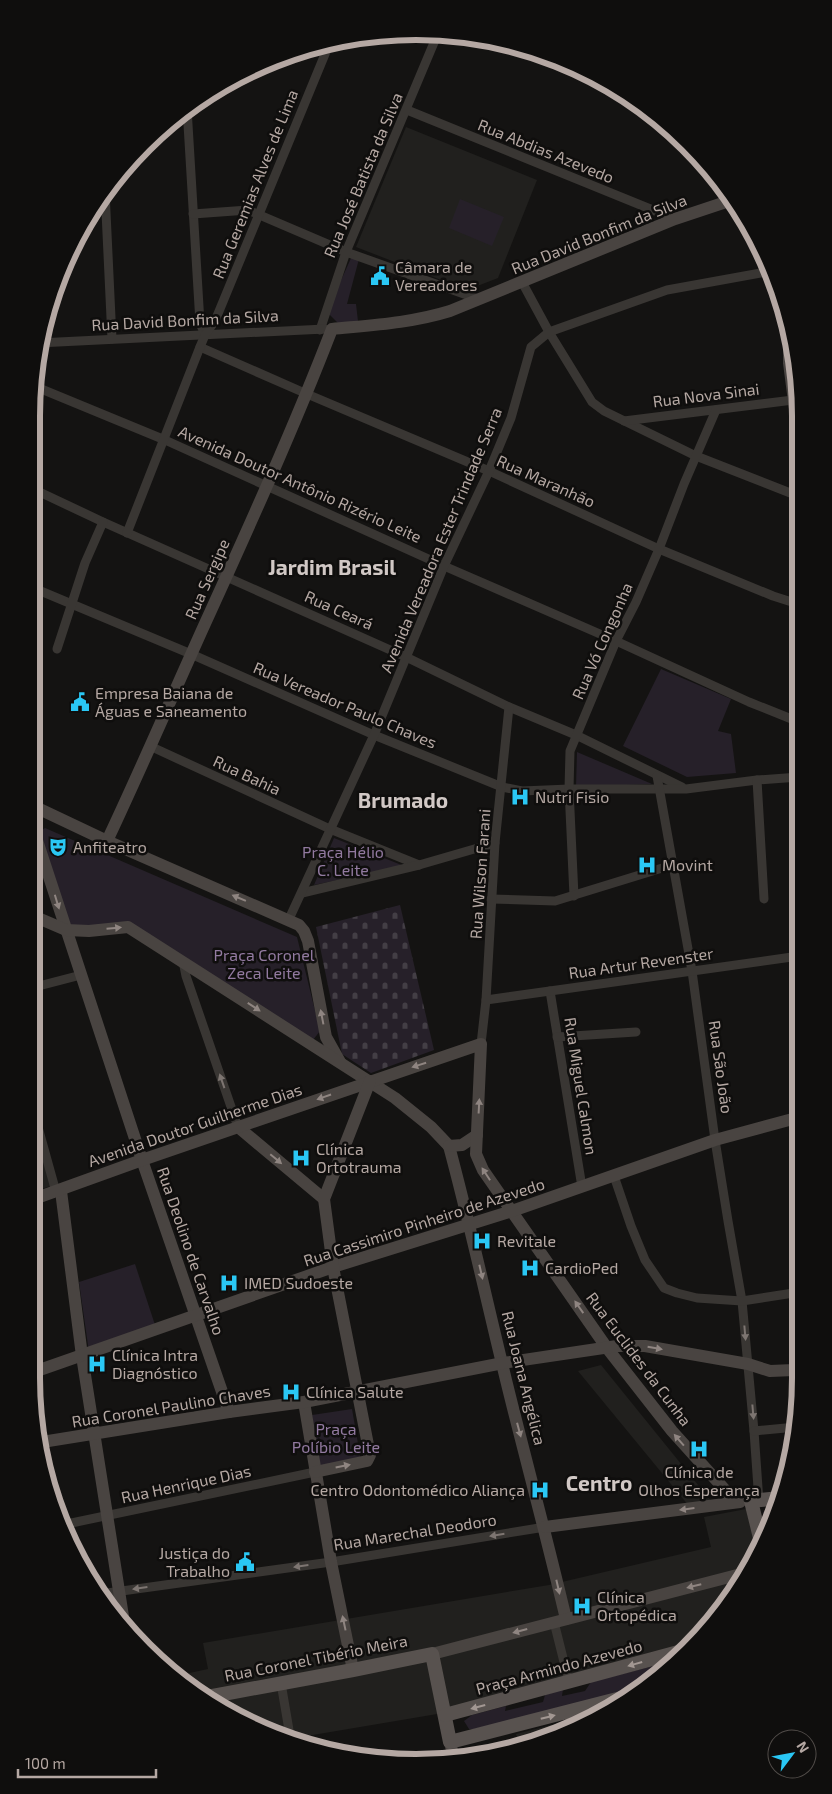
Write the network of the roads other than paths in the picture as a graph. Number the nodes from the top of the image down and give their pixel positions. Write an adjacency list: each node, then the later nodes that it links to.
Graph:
1 (435, 41): 3 (street, Rua José Batista da Silva)
2 (326, 51): 8 (street, Rua Geremias Alves de Lima)
3 (407, 110): 9 (street, Rua Abdias Azevedo); 10 (street, Rua José Batista da Silva)
4 (188, 118): 7 (street)
5 (725, 202): 9 (street, Rua David Bonfim da Silva)
6 (106, 204): 17 (street)
7 (193, 214): 8 (street); 16 (street)
8 (259, 215): 10 (street); 16 (street, Rua Geremias Alves de Lima)
9 (675, 219): 12 (street, Rua David Bonfim da Silva)
10 (346, 252): 13 (street); 14 (street, Rua José Batista da Silva)
11 (763, 273): 15 (street, Avenida Vereadora Ester Trindade Serra)
12 (522, 282): 13 (street, Rua David Bonfim da Silva); 15 (street)
13 (478, 299): 14 (street, Rua David Bonfim da Silva)
14 (326, 329): 16 (street, Rua David Bonfim da Silva); 21 (street, Rua Sergipe)
15 (549, 332): 24 (street); 27 (street, Avenida Vereadora Ester Trindade Serra)
16 (205, 335): 17 (street, Rua David Bonfim da Silva); 19 (street, Rua Geremias Alves de Lima)
17 (112, 339): 18 (street, Rua David Bonfim da Silva)
18 (47, 343)
19 (200, 347): 21 (street, Rua Maranhão); 25 (street, Rua Geremias Alves de Lima)
20 (41, 389): 25 (street, Avenida Doutor Antônio Rizério Leite)
21 (307, 394): 27 (street, Rua Maranhão); 28 (street, Rua Sergipe)
22 (791, 399): 23 (street, Rua Nova Sinai)
23 (716, 410): 24 (street, Rua Nova Sinai); 26 (street, Rua Vó Congonha)
24 (623, 421): 26 (street)
25 (164, 440): 28 (street, Avenida Doutor Antônio Rizério Leite); 32 (street, Rua Geremias Alves de Lima)
26 (696, 456): 30 (street); 33 (street, Rua Vó Congonha)
27 (489, 472): 33 (street, Rua Maranhão); 34 (street, Avenida Vereadora Ester Trindade Serra)
28 (267, 487): 34 (street, Avenida Doutor Antônio Rizério Leite); 35 (street, Rua Sergipe)
29 (40, 492): 31 (street, Rua Ceará)
30 (792, 494)
31 (103, 522): 32 (street, Rua Ceará); 38 (street)
32 (127, 533): 35 (street, Rua Ceará)
33 (659, 549): 37 (street, Rua Maranhão); 39 (street, Rua Vó Congonha)
34 (444, 566): 39 (street, Avenida Doutor Antônio Rizério Leite); 42 (street, Avenida Vereadora Ester Trindade Serra)
35 (226, 577): 41 (street, Rua Sergipe); 42 (street, Rua Ceará)
36 (40, 591): 38 (street, Rua Vereador Paulo Chaves)
37 (792, 602)
38 (71, 604): 40 (street); 41 (street, Rua Vereador Paulo Chaves)
39 (616, 641): 44 (street, Avenida Doutor Antônio Rizério Leite); 46 (street, Rua Vó Congonha)
40 (57, 649)
41 (191, 654): 45 (street, Rua Vereador Paulo Chaves); 47 (street, Rua Sergipe)
42 (406, 656): 43 (street, Rua Ceará); 45 (street, Avenida Vereadora Ester Trindade Serra)
43 (509, 706): 46 (street, Rua Ceará); 51 (street, Rua Wilson Farani)
44 (792, 719)
45 (374, 735): 51 (street, Rua Vereador Paulo Chaves); 58 (street, Avenida Vereadora Ester Trindade Serra)
46 (576, 735): 48 (street, Rua Ceará); 52 (street, Rua Vó Congonha)
47 (152, 747): 58 (street, Rua Bahia); 59 (street, Rua Sergipe)
48 (657, 776): 53 (street, Rua São João); 54 (street, Rua Ceará)
49 (792, 778): 50 (street, Rua Vereador Paulo Chaves)
50 (757, 780): 54 (street, Rua Vereador Paulo Chaves); 67 (street)
51 (502, 787): 52 (street, Rua Vereador Paulo Chaves); 60 (street, Rua Wilson Farani)
52 (569, 789): 53 (street, Rua Vereador Paulo Chaves); 65 (street, Rua Vó Congonha)
53 (660, 789): 54 (street, Rua Vereador Paulo Chaves); 63 (street, Rua São João)
54 (686, 789)
55 (40, 809): 56 (street)
56 (64, 820): 57 (street); 59 (street)
57 (40, 824)
58 (330, 830): 62 (street); 64 (street, Avenida Vereadora Ester Trindade Serra)
59 (107, 841): 69 (street, one-way to 59)
60 (495, 843): 62 (street); 66 (street, Rua Wilson Farani)
61 (40, 847): 70 (street, one-way to 70)
62 (419, 865): 64 (street)
63 (672, 865): 65 (street); 73 (street, Rua São João)
64 (302, 893): 69 (street, Avenida Vereadora Ester Trindade Serra)
65 (574, 896): 66 (street)
66 (492, 899): 77 (street, Rua Wilson Farani)
67 (764, 899)
68 (40, 919): 70 (street)
69 (289, 919): 79 (street, one-way to 69)
70 (66, 930): 72 (street, one-way to 72); 74 (street, Rua Deolino de Carvalho)
71 (792, 957): 73 (street, Rua Artur Revenster)
72 (183, 961): 81 (street, one-way to 81); 90 (street, one-way to 72)
73 (692, 971): 76 (street, Rua Artur Revenster); 93 (street, Rua São João)
74 (80, 975): 75 (street); 95 (street, Rua Deolino de Carvalho)
75 (40, 986)
76 (550, 991): 77 (street, Rua Artur Revenster); 80 (street, Rua Miguel Calmon)
77 (486, 1000): 82 (street, Rua Wilson Farani)
78 (636, 1032): 80 (street)
79 (326, 1037): 81 (street); 84 (street)
80 (558, 1037): 97 (street, Rua Miguel Calmon)
81 (309, 1043): 84 (street)
82 (481, 1044): 83 (street, Avenida Doutor Guilherme Dias); 86 (street)
83 (448, 1055): 85 (street, Avenida Doutor Guilherme Dias, one-way to 85); 86 (street)
84 (340, 1062): 87 (street)
85 (400, 1071): 87 (street, Avenida Doutor Guilherme Dias); 88 (street)
86 (480, 1074): 92 (street, one-way to 86)
87 (370, 1081): 88 (street); 90 (street, Avenida Doutor Guilherme Dias, one-way to 90); 100 (street)
88 (395, 1098): 94 (street)
89 (792, 1119): 93 (street, Rua Cassimiro Pinheiro de Azevedo)
90 (238, 1127): 95 (street, Avenida Doutor Guilherme Dias); 100 (street, one-way to 100)
91 (40, 1132): 98 (street)
92 (477, 1135): 94 (street); 101 (street, Rua Euclides da Cunha, one-way to 92)
93 (715, 1140): 96 (street, Rua Cassimiro Pinheiro de Azevedo); 105 (street, Rua São João)
94 (449, 1146): 102 (street, Rua Joana Angélica)
95 (142, 1160): 98 (street, Avenida Doutor Guilherme Dias); 106 (street, Rua Deolino de Carvalho)
96 (614, 1176): 97 (street, Rua Cassimiro Pinheiro de Azevedo); 105 (street)
97 (582, 1186): 101 (street, Rua Cassimiro Pinheiro de Azevedo)
98 (58, 1192): 99 (street, Avenida Doutor Guilherme Dias); 108 (street)
99 (40, 1197)
100 (324, 1199): 103 (street)
101 (512, 1211): 102 (street, Rua Cassimiro Pinheiro de Azevedo); 107 (street, Rua Euclides da Cunha, one-way to 101)
102 (470, 1224): 103 (street, Rua Cassimiro Pinheiro de Azevedo); 109 (street, Rua Joana Angélica, one-way to 109)
103 (333, 1267): 106 (street, Rua Cassimiro Pinheiro de Azevedo); 113 (street)
104 (792, 1293): 105 (street)
105 (742, 1301): 110 (street, Rua São João, one-way to 110)
106 (196, 1316): 108 (street, Rua Cassimiro Pinheiro de Azevedo); 115 (street, Rua Deolino de Carvalho)
107 (607, 1348): 109 (street, Rua Coronel Paulino Chaves); 110 (street, Rua Coronel Paulino Chaves, one-way to 110); 123 (street, Rua Euclides da Cunha, one-way to 107)
108 (82, 1356): 112 (street, Rua Cassimiro Pinheiro de Azevedo); 118 (street)
109 (503, 1363): 113 (street, Rua Coronel Paulino Chaves); 126 (street, Rua Joana Angélica, one-way to 126)
110 (748, 1364): 111 (street, Rua Coronel Paulino Chaves); 117 (street, Rua São João, one-way to 117)
111 (792, 1369)
112 (40, 1370)
113 (358, 1391): 114 (street, Rua Coronel Paulino Chaves); 120 (street, one-way to 113)
114 (304, 1402): 115 (street, Rua Coronel Paulino Chaves); 120 (street)
115 (229, 1412): 118 (street, Rua Coronel Paulino Chaves)
116 (789, 1428): 117 (street)
117 (754, 1431): 122 (street, Rua São João)
118 (94, 1433): 119 (street, Rua Coronel Paulino Chaves); 124 (street)
119 (45, 1441)
120 (315, 1472): 124 (street, Rua Henrique Dias); 128 (street)
121 (772, 1499): 122 (main road)
122 (755, 1501): 123 (street, Rua Marechal Deodoro); 127 (main road)
123 (736, 1502): 126 (street, Rua Marechal Deodoro, one-way to 126)
124 (108, 1516): 125 (street, Rua Henrique Dias); 130 (street)
125 (69, 1523)
126 (545, 1527): 128 (street, Rua Marechal Deodoro, one-way to 128); 133 (street, Rua Joana Angélica, one-way to 133)
127 (759, 1530)
128 (331, 1562): 130 (street, Rua Marechal Deodoro, one-way to 130); 136 (street, one-way to 128)
129 (736, 1575): 133 (street, one-way to 133)
130 (120, 1591): 131 (street, Rua Marechal Deodoro); 132 (street)
131 (107, 1593)
132 (123, 1613)
133 (560, 1620): 134 (street, one-way to 134); 137 (street)
134 (432, 1654): 136 (main road, Rua Coronel Tibério Meira); 141 (main road)
135 (672, 1654): 137 (main road, Praça Armindo Azevedo, one-way to 137)
136 (354, 1670): 138 (main road, Rua Coronel Tibério Meira)
137 (569, 1682): 141 (main road, Praça Armindo Azevedo, one-way to 141)
138 (281, 1683): 139 (main road, Rua Coronel Tibério Meira); 143 (street)
139 (214, 1695)
140 (592, 1710): 142 (main road)
141 (445, 1715): 144 (main road)
142 (570, 1718): 144 (main road, one-way to 142)
143 (289, 1732)
144 (450, 1742): 145 (street)
145 (452, 1752)

